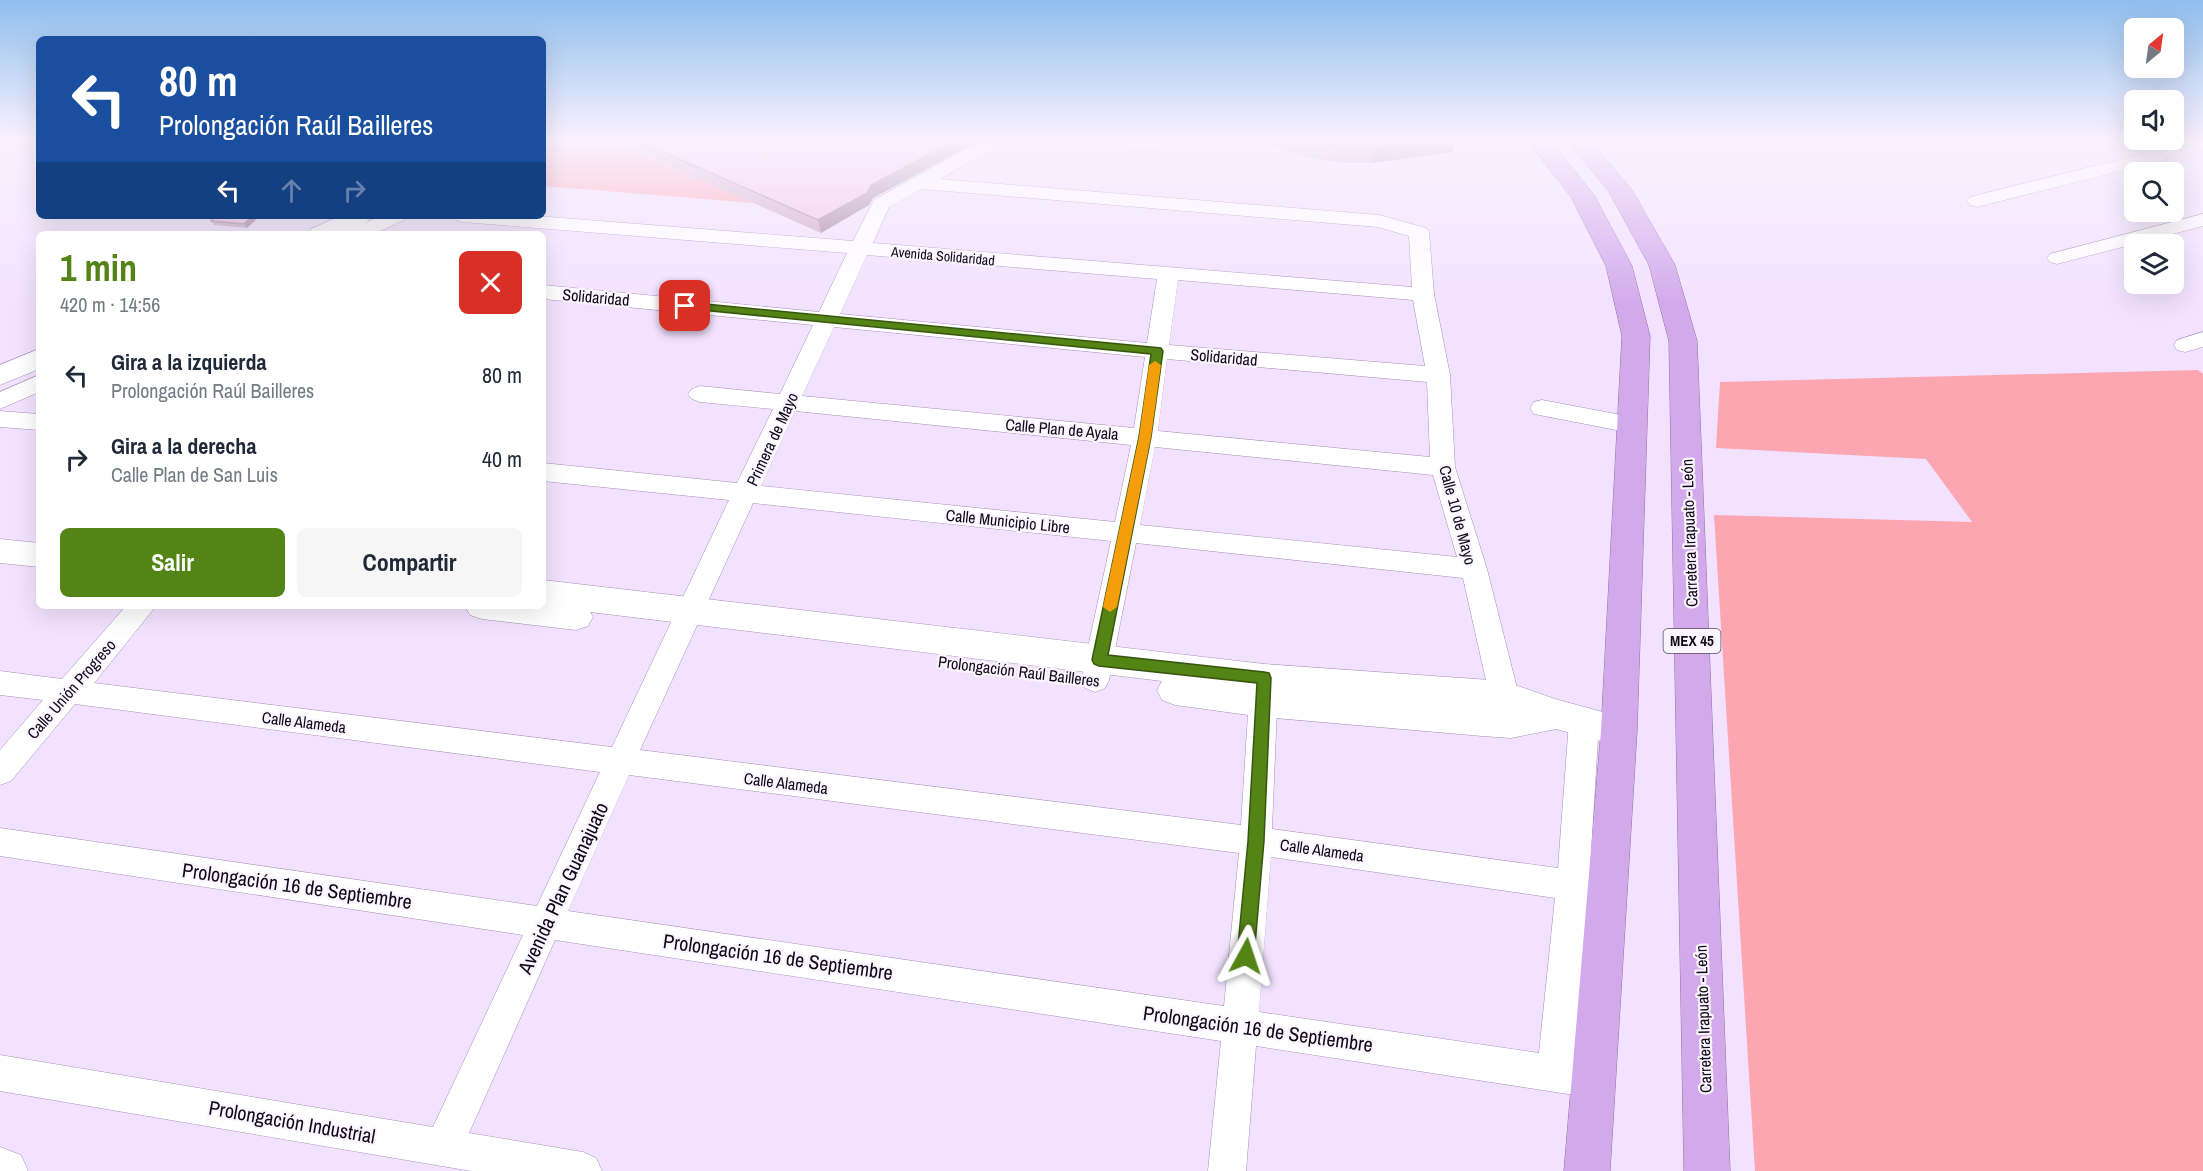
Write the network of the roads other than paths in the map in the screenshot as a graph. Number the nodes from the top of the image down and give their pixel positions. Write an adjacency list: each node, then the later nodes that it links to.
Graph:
1 (896, 196): 13 (street, Primera de Mayo)
2 (1076, 196): 17 (street, Calle 10 de Mayo)
3 (1582, 196): 30 (highway)
4 (1623, 196): 68 (highway, Carretera Irapuato - León / MEX 45)
5 (1998, 196): 6 (street)
6 (1977, 201)
7 (353, 219): 11 (street)
8 (390, 219): 12 (street)
9 (500, 219): 13 (street, Avenida Solidaridad)
10 (2203, 220): 14 (street)
11 (327, 231)
12 (364, 231)
13 (861, 249): 15 (street, Avenida Solidaridad); 18 (street, Primera de Mayo)
14 (2057, 258)
15 (1168, 274): 17 (street, Avenida Solidaridad); 19 (street)
16 (546, 292): 18 (street, Solidaridad)
17 (1423, 294): 21 (street, Calle 10 de Mayo)
18 (828, 319): 19 (street, Solidaridad); 26 (street, Primera de Mayo)
19 (1157, 351): 21 (street, Solidaridad); 31 (street)
20 (36, 359): 22 (street)
21 (1438, 375): 32 (street, Calle 10 de Mayo)
22 (0, 376)
23 (36, 384): 25 (street)
24 (700, 394): 26 (street, Calle Plan de Ayala)
25 (0, 401)
26 (788, 404): 31 (street, Calle Plan de Ayala); 34 (street, Primera de Mayo)
27 (1542, 408): 30 (street)
28 (0, 419): 29 (street)
29 (36, 422)
30 (1632, 425): 51 (highway)
31 (1145, 437): 32 (street, Calle Plan de Ayala); 36 (street)
32 (1443, 467): 40 (street, Calle 10 de Mayo)
33 (546, 472): 34 (street, Calle Municipio Libre)
34 (747, 492): 36 (street, Calle Municipio Libre); 44 (street, Primera de Mayo)
35 (0, 531): 37 (street)
36 (1125, 534): 40 (street, Calle Municipio Libre); 45 (street)
37 (36, 535)
38 (0, 551): 39 (street)
39 (36, 555)
40 (1473, 569): 49 (street, Calle 10 de Mayo)
41 (546, 593): 44 (street, Prolongación Raúl Bailleres)
42 (139, 609): 48 (street, Calle Unión Progreso)
43 (529, 609): 44 (street, Prolongación Raúl Bailleres)
44 (686, 619): 45 (street, Prolongación Raúl Bailleres); 52 (street, Avenida Plan Guanajuato)
45 (1097, 670): 47 (street, Prolongación Raúl Bailleres)
46 (0, 683): 48 (street, Calle Alameda)
47 (1264, 690): 49 (street, Prolongación Raúl Bailleres); 54 (street)
48 (69, 692): 52 (street, Calle Alameda); 53 (street, Calle Unión Progreso)
49 (1507, 710): 50 (street, Prolongación Raúl Bailleres)
50 (1570, 718): 51 (street, Prolongación Raúl Bailleres); 56 (street)
51 (1619, 731): 61 (highway)
52 (622, 762): 54 (street, Calle Alameda); 57 (street, Avenida Plan Guanajuato)
53 (0, 772)
54 (1256, 841): 56 (street, Calle Alameda); 58 (street)
55 (0, 842): 57 (street, Prolongación 16 de Septiembre)
56 (1573, 885): 60 (street)
57 (547, 923): 58 (street, Prolongación 16 de Septiembre); 62 (street, Avenida Plan Guanajuato)
58 (1239, 1026): 60 (street, Prolongación 16 de Septiembre); 66 (street)
59 (0, 1073): 62 (street, Prolongación Industrial)
60 (1555, 1073): 61 (street, Prolongación 16 de Septiembre)
61 (1594, 1080): 67 (highway)
62 (443, 1147): 65 (street, Prolongación Industrial)
63 (0, 1170): 64 (street)
64 (5, 1171)
65 (583, 1171)
66 (1227, 1171)
67 (1587, 1171)
68 (1707, 1171)

